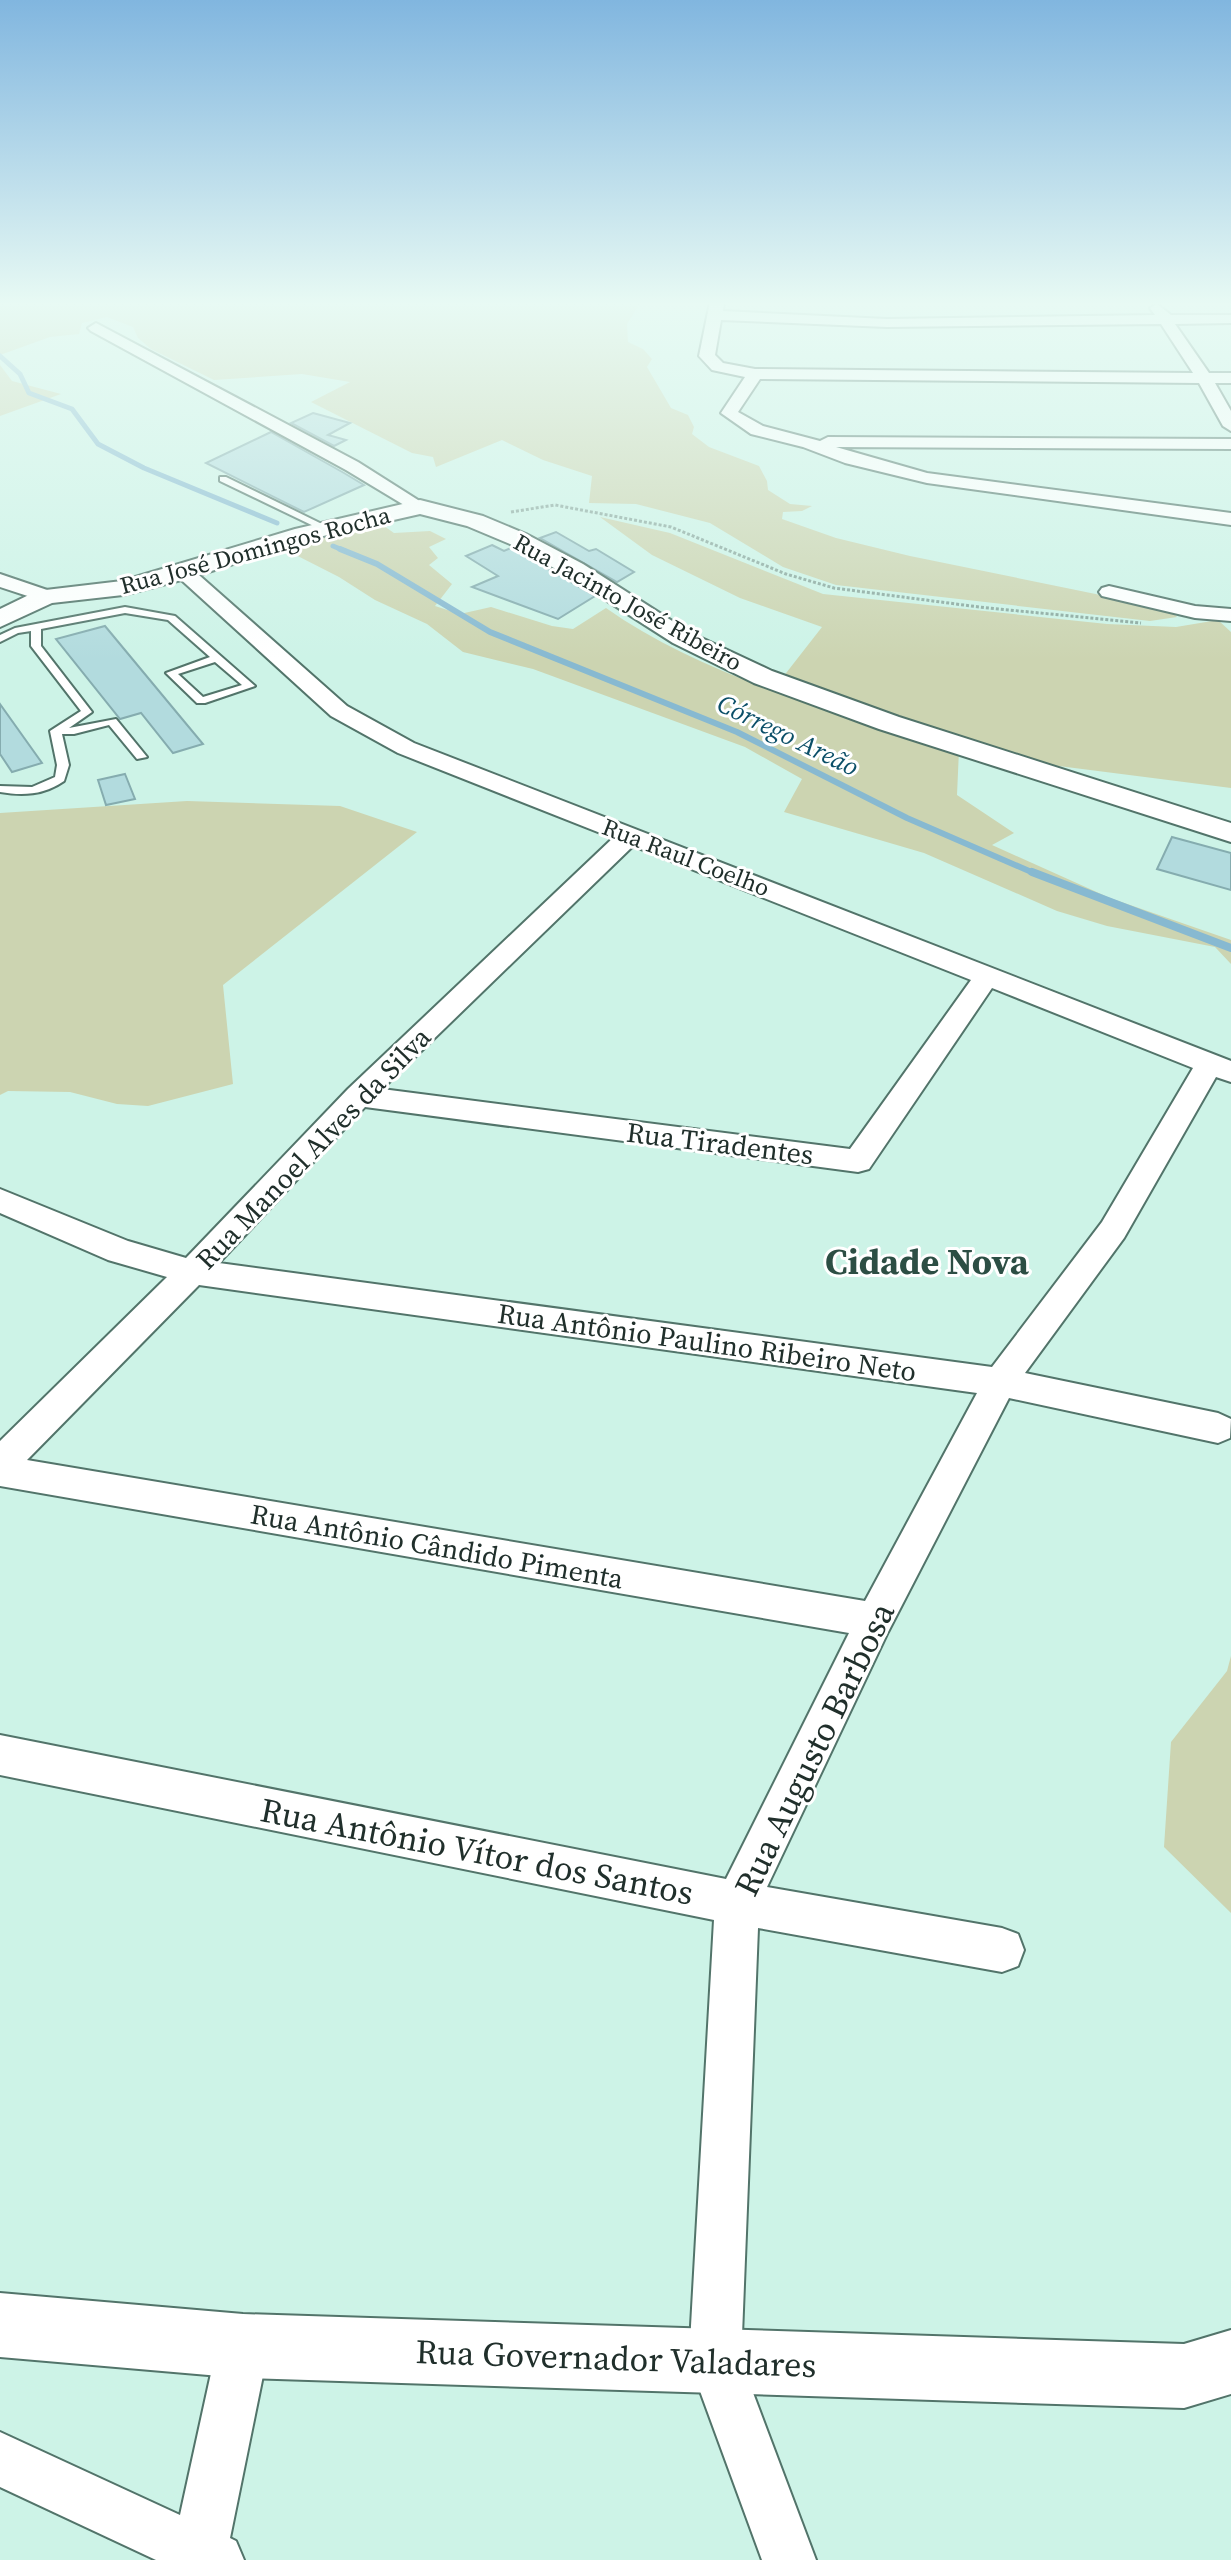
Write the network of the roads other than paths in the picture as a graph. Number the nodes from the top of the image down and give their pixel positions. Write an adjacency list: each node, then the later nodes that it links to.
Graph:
1 (269, 421): 6 (street, Rua Jacinto José Ribeiro)
2 (741, 421): 3 (street)
3 (809, 443): 4 (street); 7 (street)
4 (1231, 444)
5 (223, 479): 8 (lane)
6 (420, 507): 8 (street, Rua José Domingos Rocha); 22 (street, Rua Jacinto José Ribeiro)
7 (1231, 519)
8 (325, 528): 9 (street, Rua José Domingos Rocha)
9 (184, 572): 13 (street, Rua José Domingos Rocha); 23 (street, Rua Raul Coelho)
10 (0, 580): 12 (street)
11 (1109, 592): 14 (street)
12 (46, 596): 13 (street, Rua José Domingos Rocha); 15 (street, Rua José Domingos Rocha)
13 (124, 599): 16 (lane); 18 (lane)
14 (1231, 615)
15 (0, 619)
16 (36, 627): 17 (lane); 19 (lane)
17 (0, 639)
18 (216, 658): 18 (lane)
19 (56, 731): 20 (lane); 21 (lane)
20 (141, 757)
21 (0, 789)
22 (1231, 833)
23 (630, 835): 24 (street, Rua Raul Coelho); 26 (street, Rua Manoel Alves da Silva)
24 (987, 976): 25 (street, Rua Raul Coelho); 26 (street, Rua Tiradentes)
25 (1220, 1067): 29 (street, Rua Augusto Barbosa)
26 (358, 1096): 28 (street, Rua Manoel Alves da Silva)
27 (0, 1200): 28 (street, Rua Antônio Paulino Ribeiro Neto)
28 (192, 1272): 29 (street, Rua Antônio Paulino Ribeiro Neto); 31 (street, Rua Manoel Alves da Silva)
29 (1000, 1382): 30 (street, Rua Antônio Paulino Ribeiro Neto); 33 (street, Rua Augusto Barbosa)
30 (1218, 1428)
31 (0, 1464)
32 (0, 1471): 33 (street, Rua Antônio Cândido Pimenta)
33 (875, 1620): 35 (street, Rua Augusto Barbosa)
34 (0, 1755): 35 (street, Rua Antônio Vítor dos Santos)
35 (737, 1903): 36 (street, Rua Antônio Vítor dos Santos); 39 (street, Rua Augusto Barbosa)
36 (1002, 1950)
37 (0, 2325): 38 (street, Rua Governador Valadares)
38 (243, 2346): 39 (street, Rua Governador Valadares); 42 (street)
39 (715, 2361): 40 (street, Rua Governador Valadares); 43 (street, Rua Augusto Barbosa)
40 (1215, 2376)
41 (0, 2459): 42 (street)
42 (209, 2555)
43 (789, 2560)

